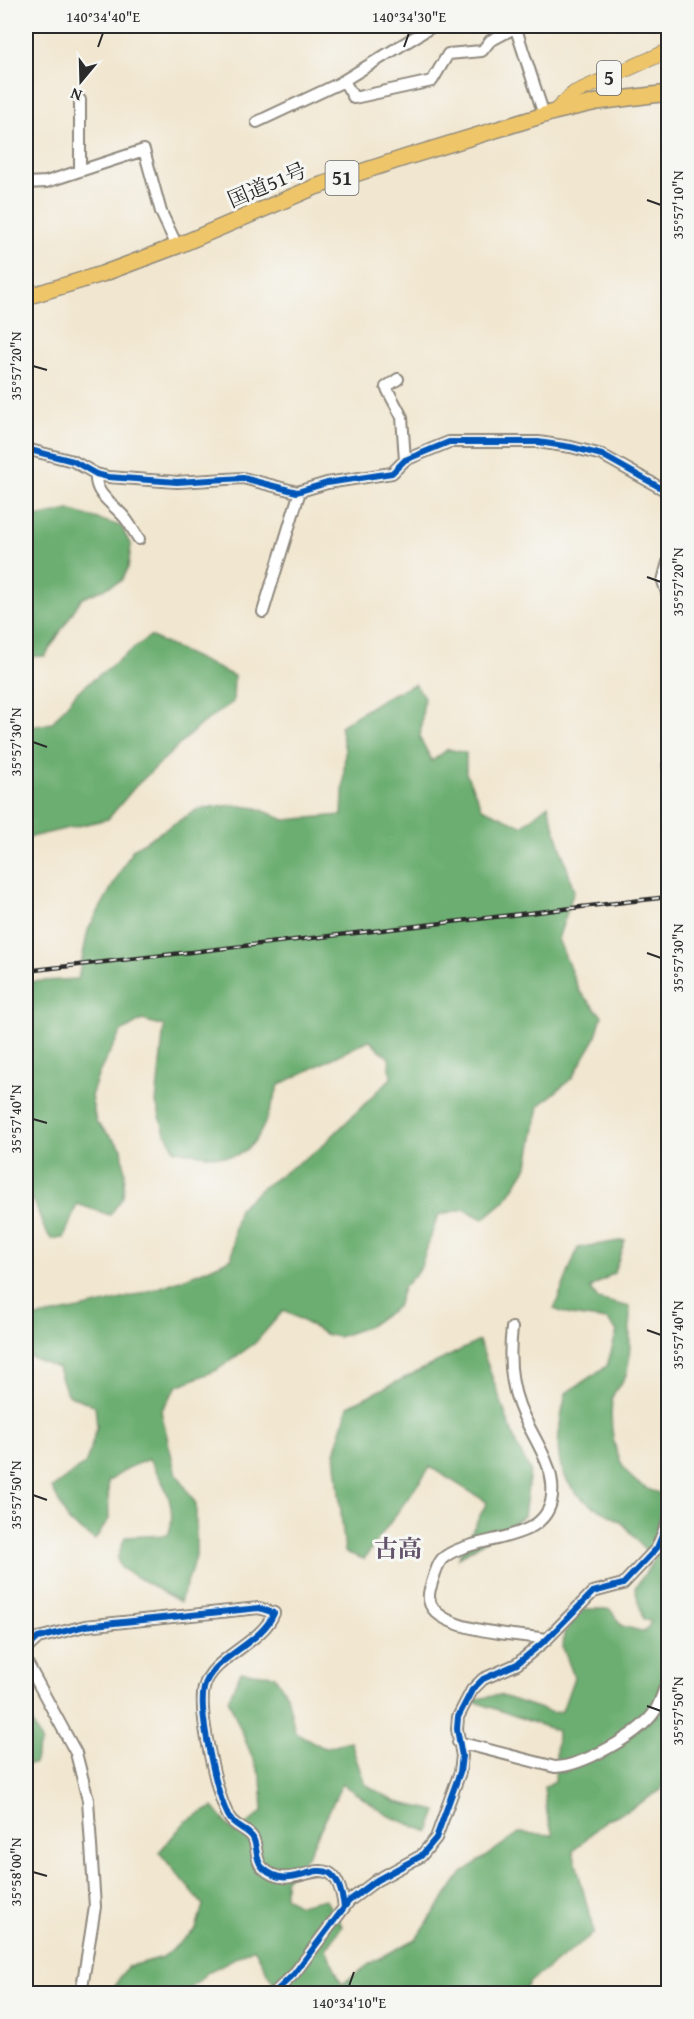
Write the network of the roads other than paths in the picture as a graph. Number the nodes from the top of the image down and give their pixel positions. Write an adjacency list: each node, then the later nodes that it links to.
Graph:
1 (433, 26): 4 (street)
2 (516, 26): 4 (street); 7 (street)
3 (669, 51): 7 (main road, 5)
4 (344, 81): 8 (street)
5 (669, 93): 7 (highway, 国道51号 / 51)
6 (80, 100): 9 (street)
7 (549, 113): 11 (highway, 国道51号 / 51)
8 (256, 122)
9 (81, 171): 10 (street); 11 (street)
10 (26, 183)
11 (177, 246): 12 (highway, 国道51号 / 51)
12 (26, 297)
13 (398, 379): 15 (street)
14 (26, 449): 16 (street)
15 (405, 460): 17 (street); 18 (street)
16 (96, 474): 17 (street); 19 (street)
17 (300, 491): 22 (street)
18 (669, 492)
19 (139, 539)
20 (669, 562): 21 (street)
21 (669, 596)
22 (263, 612)
23 (512, 1328): 25 (street)
24 (669, 1521): 25 (street)
25 (547, 1639): 29 (street)
26 (26, 1649): 30 (street)
27 (26, 1661): 31 (street)
28 (669, 1680): 29 (street)
29 (458, 1742): 30 (street)
30 (344, 1907): 32 (street)
31 (81, 1994)
32 (273, 1994)

